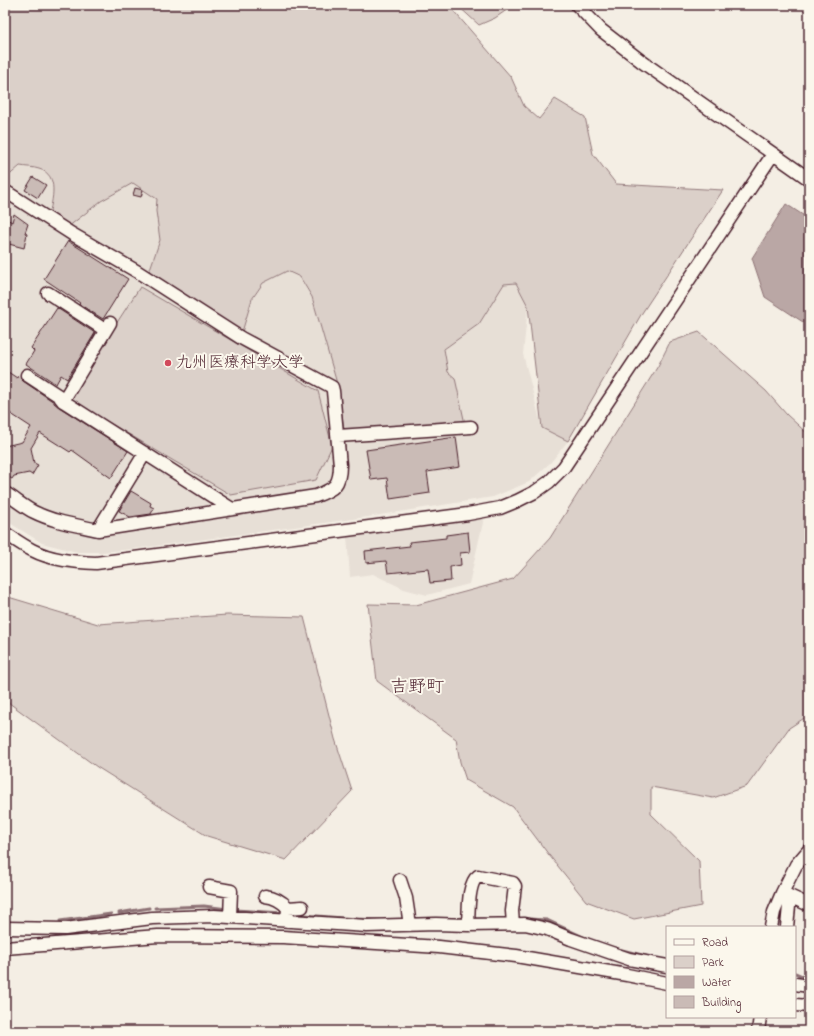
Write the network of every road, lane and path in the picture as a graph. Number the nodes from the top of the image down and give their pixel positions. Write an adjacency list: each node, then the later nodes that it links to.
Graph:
1 (577, 5): 2 (street)
2 (773, 154): 3 (street); 14 (street)
3 (809, 179)
4 (5, 191): 9 (street)
5 (48, 293): 7 (street)
6 (26, 375): 7 (street)
7 (63, 401): 10 (street)
8 (471, 427): 9 (street)
9 (338, 436): 12 (street)
10 (145, 453): 12 (street); 13 (street)
11 (5, 493): 13 (street)
12 (232, 509): 13 (street)
13 (98, 530)
14 (5, 533)
15 (809, 850): 18 (street)
16 (400, 880): 26 (street)
17 (209, 887): 23 (street)
18 (787, 895): 20 (street); 28 (street); 29 (street)
19 (265, 896): 22 (street)
20 (809, 905)
21 (302, 907): 22 (street)
22 (288, 908): 24 (street)
23 (230, 917): 24 (street); 30 (street)
24 (287, 921): 26 (street)
25 (513, 924): 27 (street); 27 (street); 32 (street)
26 (410, 925): 27 (street)
27 (468, 925)
28 (771, 926)
29 (788, 926)
30 (5, 928)
31 (5, 948): 33 (street)
32 (666, 966)
33 (666, 983)
34 (796, 984): 35 (street)
35 (809, 986)
36 (796, 1005): 37 (street)
37 (809, 1006)

